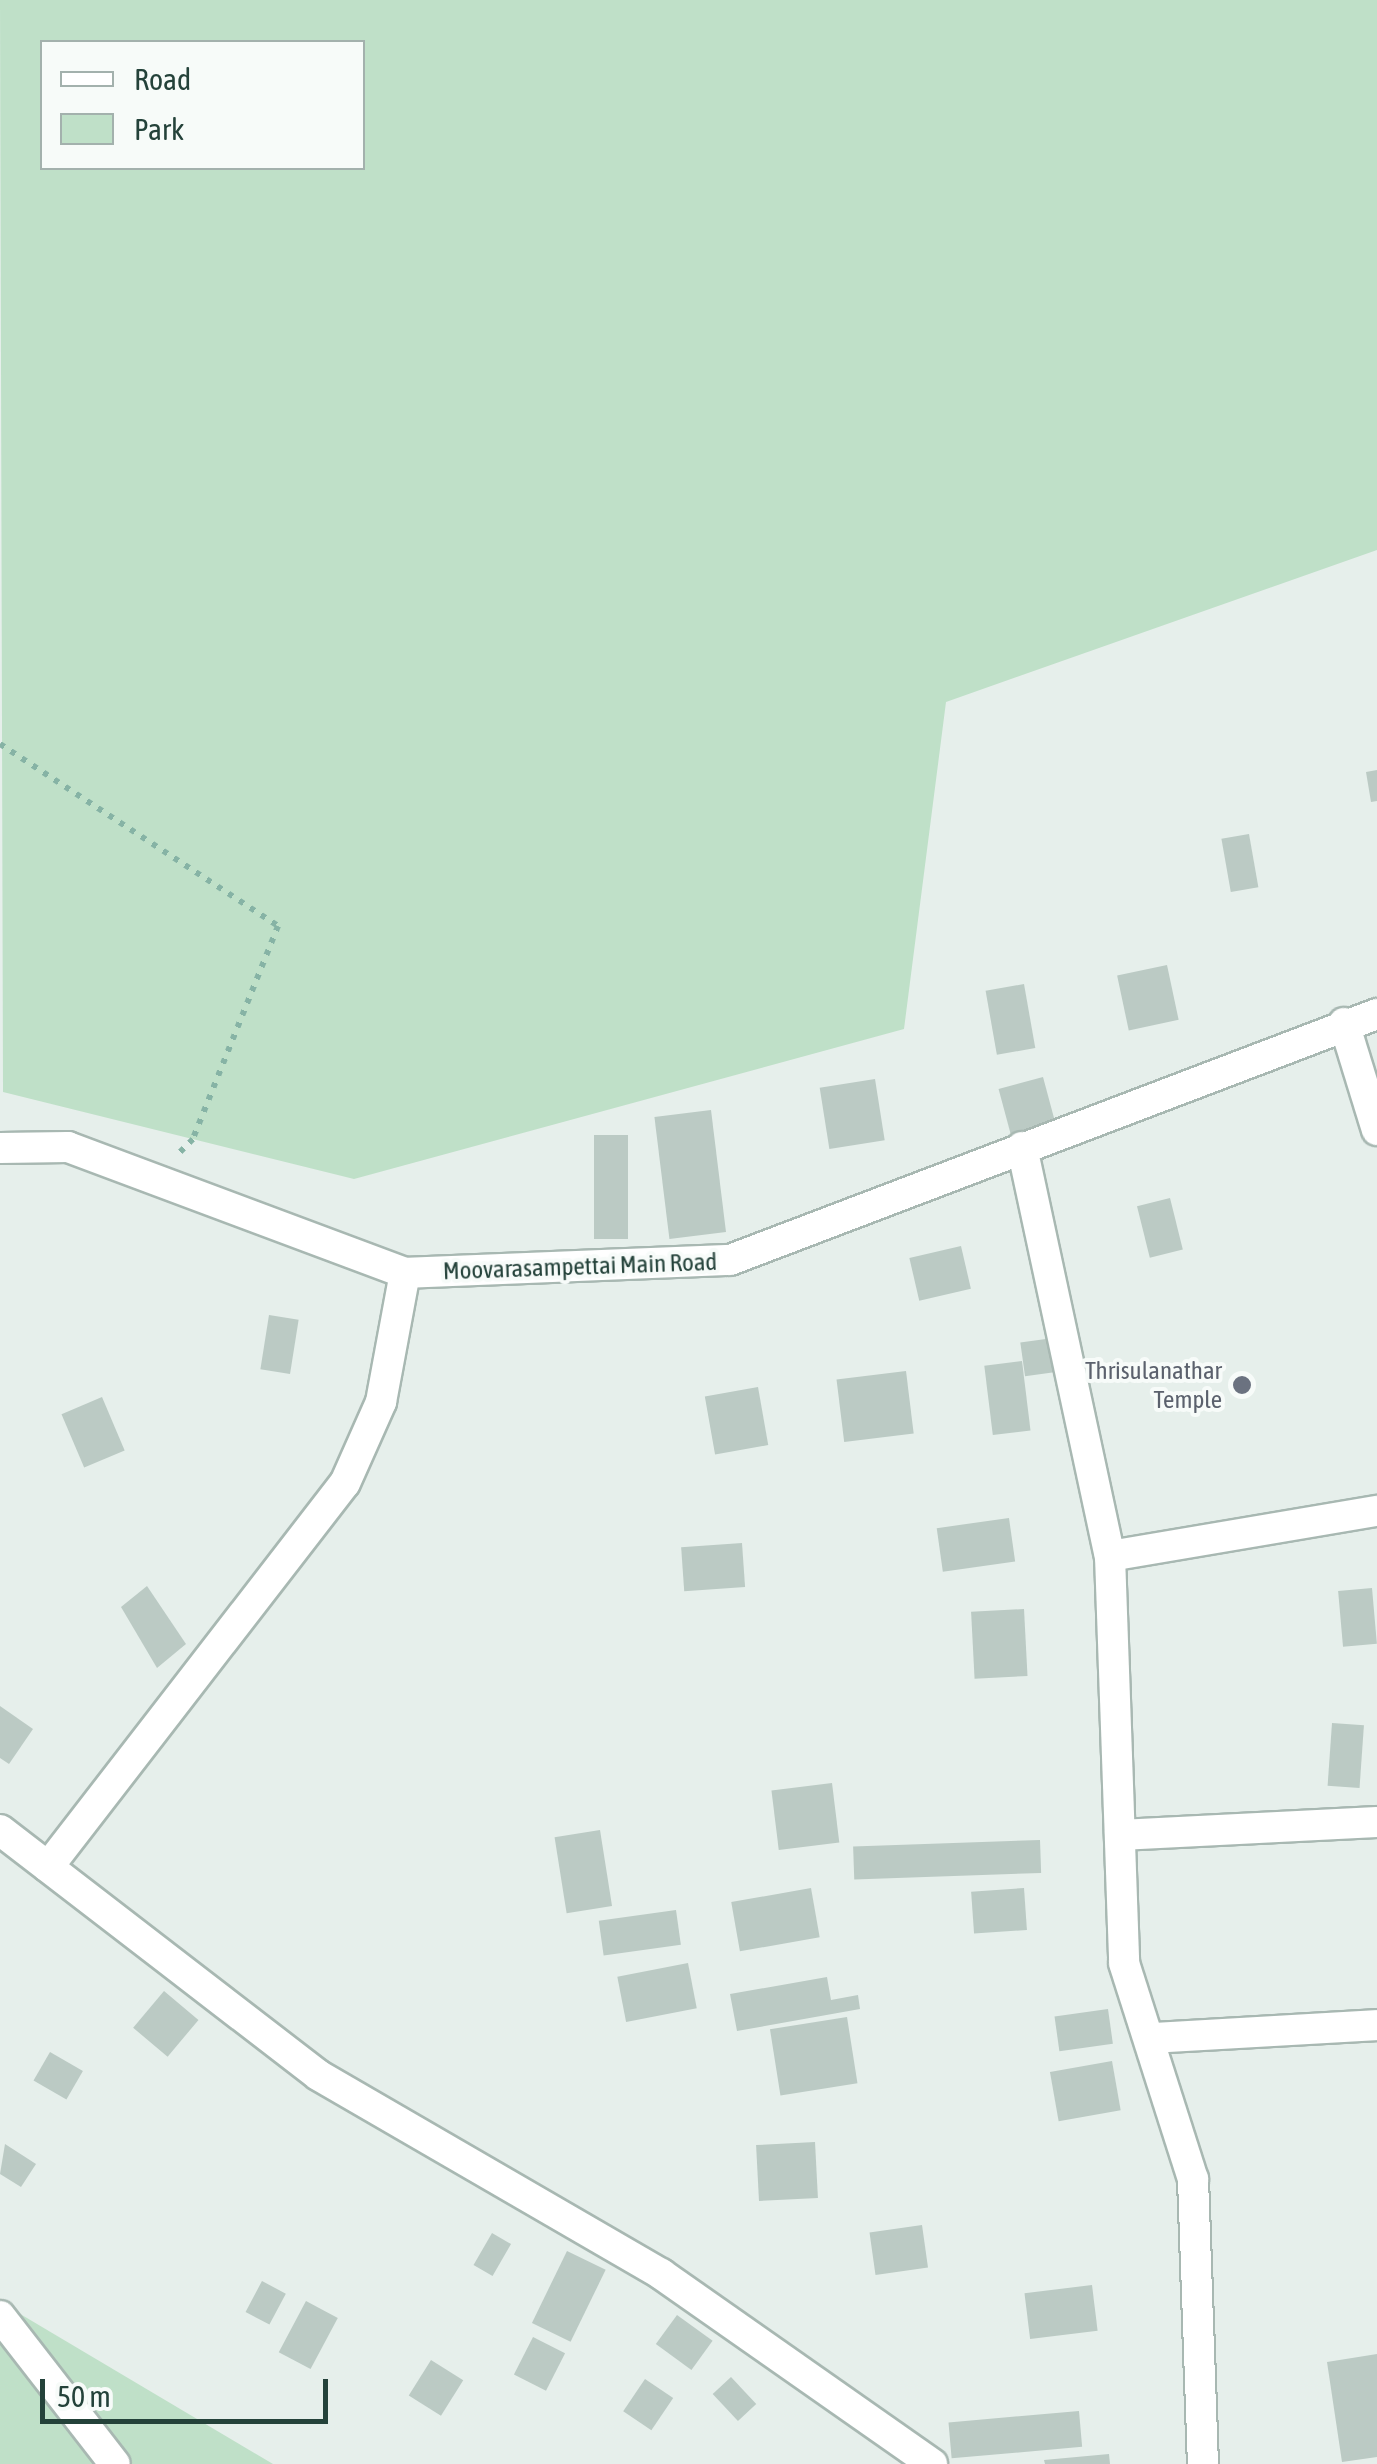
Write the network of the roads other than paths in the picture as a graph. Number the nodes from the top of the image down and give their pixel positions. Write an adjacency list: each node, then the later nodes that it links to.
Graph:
1 (1377, 1014): 2 (street, Moovarasampettai Main Road)
2 (1344, 1024): 3 (street); 4 (street, Moovarasampettai Main Road)
3 (1377, 1130)
4 (1022, 1147): 6 (street, Moovarasampettai Main Road); 8 (street)
5 (0, 1148): 6 (street, Moovarasampettai Main Road)
6 (406, 1273): 12 (street)
7 (1377, 1511): 8 (street)
8 (1110, 1556): 11 (street)
9 (1377, 1822): 11 (street)
10 (0, 1830): 12 (street)
11 (1120, 1835): 14 (street)
12 (48, 1866): 17 (street)
13 (1377, 2025): 14 (street)
14 (1152, 2038): 18 (street)
15 (0, 2316): 16 (street)
16 (115, 2464)
17 (932, 2464)
18 (1202, 2464)

